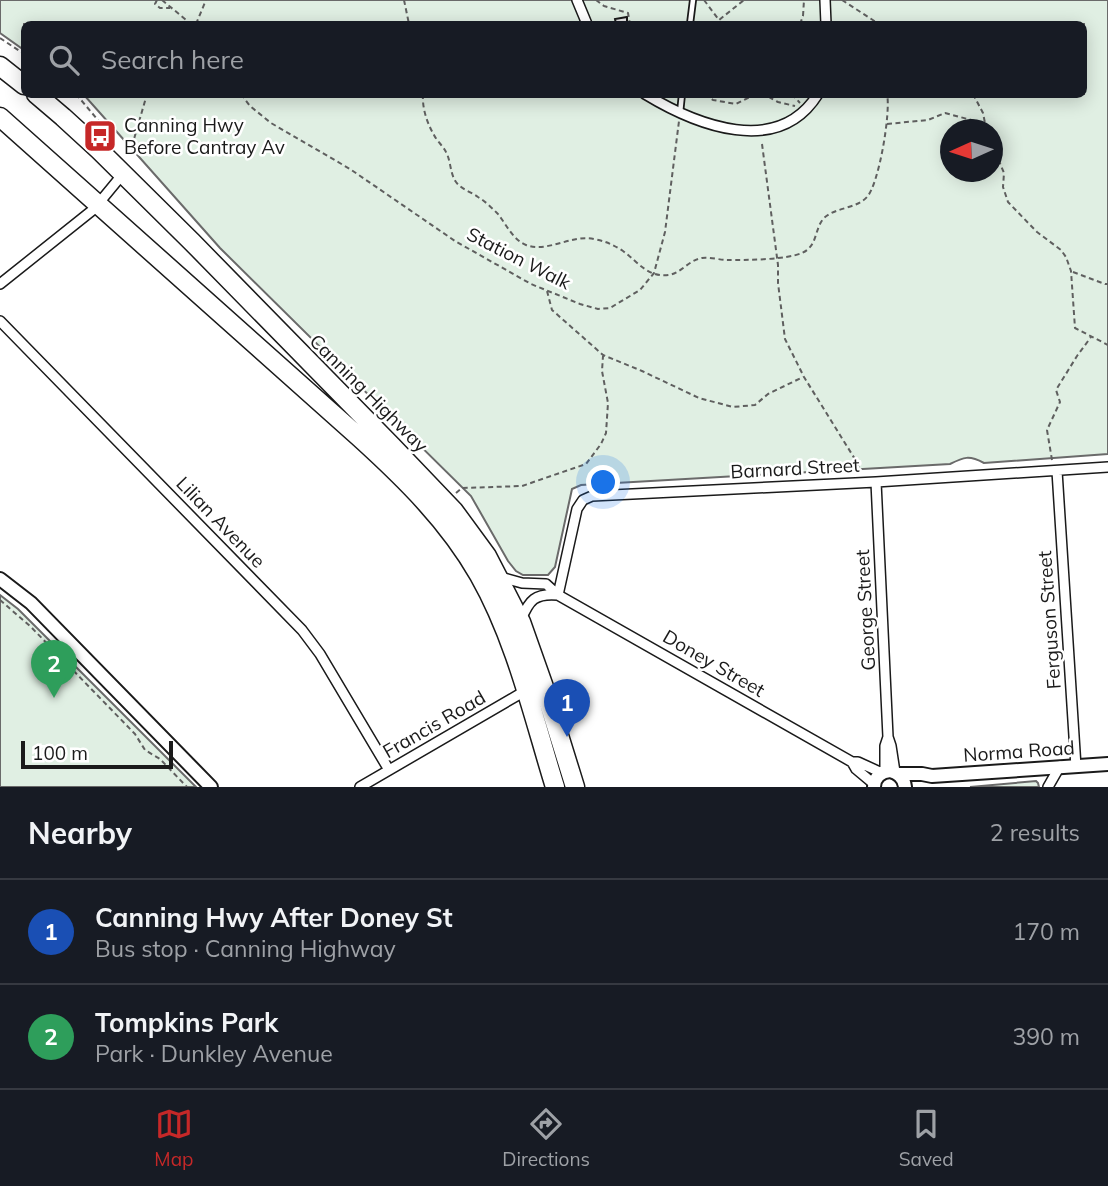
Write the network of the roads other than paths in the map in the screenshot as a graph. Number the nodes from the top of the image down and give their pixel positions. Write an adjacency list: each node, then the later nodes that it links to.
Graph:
1 (577, 0): 4 (street)
2 (693, 0): 5 (lane)
3 (825, 0): 6 (street)
4 (586, 21)
5 (690, 21)
6 (826, 21)
7 (0, 66): 8 (highway)
8 (21, 83)
9 (41, 98): 15 (highway, Canning Highway)
10 (652, 98): 13 (street)
11 (682, 98): 13 (lane)
12 (815, 98): 13 (street)
13 (680, 113)
14 (0, 117): 16 (highway, Canning Highway)
15 (122, 175): 16 (street); 22 (highway, Canning Highway)
16 (98, 204): 17 (street); 26 (highway, Canning Highway)
17 (0, 284)
18 (0, 321): 31 (street, Lilian Avenue)
19 (1108, 467): 20 (street, Barnard Street)
20 (1057, 471): 21 (street, Barnard Street); 30 (street, Ferguson Street)
21 (876, 482): 24 (street, Barnard Street); 32 (street, George Street)
22 (498, 576): 24 (street, Doney Street); 25 (highway, Canning Highway)
23 (0, 579): 35 (street)
24 (558, 595): 25 (street); 27 (street, Doney Street)
25 (521, 622): 38 (highway, Canning Highway)
26 (525, 691): 31 (street, Francis Road); 37 (highway, Canning Highway)
27 (852, 762): 32 (street, Doney Street); 34 (street, Doney Street)
28 (1108, 764): 30 (street, Norma Road)
29 (1060, 766): 30 (street, Norma Road); 33 (street, Norma Road); 40 (street)
30 (1076, 766)
31 (388, 770): 36 (street, Francis Road)
32 (890, 772): 33 (street, Norma Road); 34 (street); 39 (street)
33 (932, 776): 39 (street, Norma Road)
34 (874, 785)
35 (211, 787)
36 (360, 787)
37 (555, 787)
38 (575, 787)
39 (907, 787)
40 (1048, 787)

